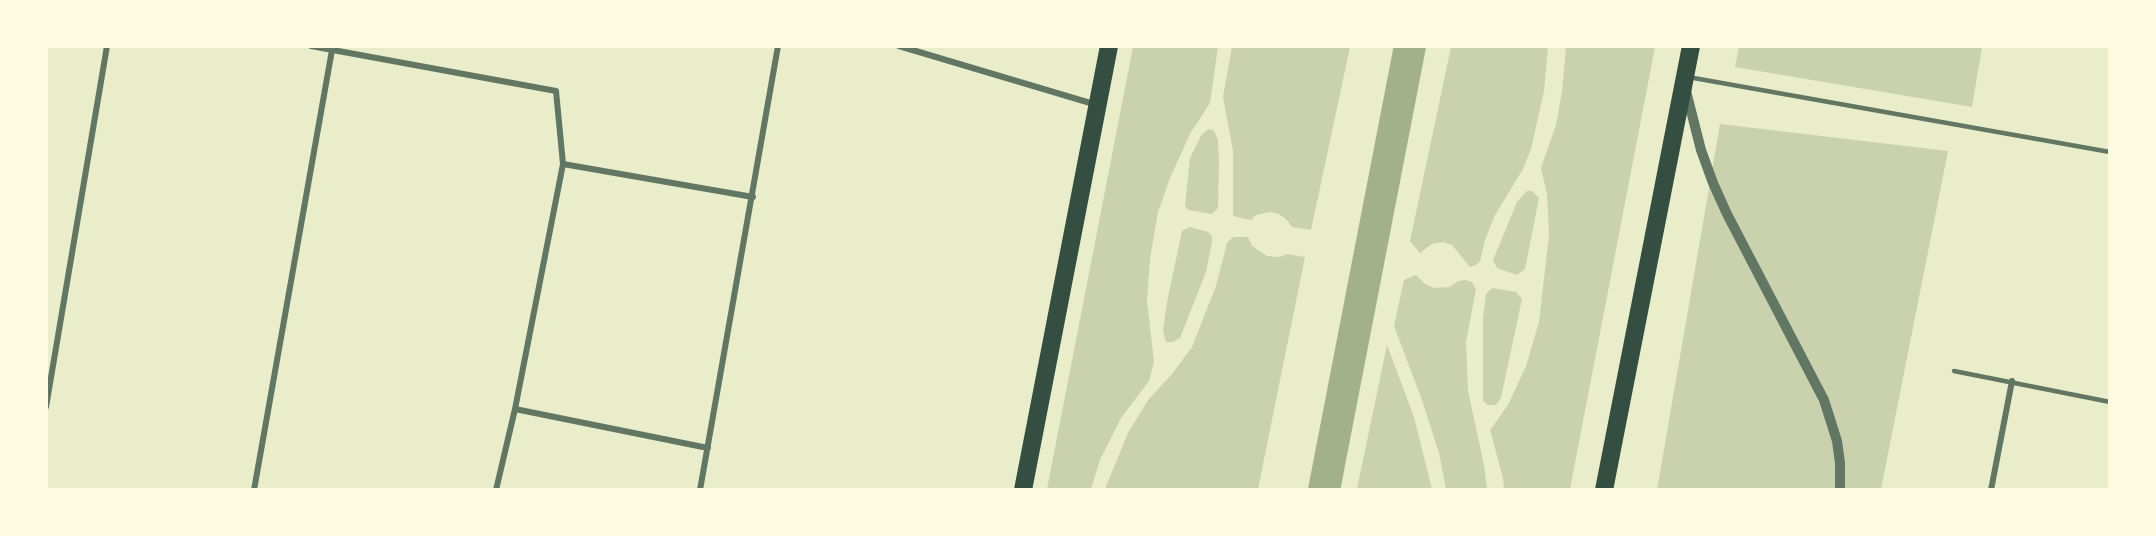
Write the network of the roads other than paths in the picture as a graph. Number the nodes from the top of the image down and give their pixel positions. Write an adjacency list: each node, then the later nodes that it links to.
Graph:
1 (107, 46): 16 (street)
2 (311, 46): 7 (street)
3 (778, 46): 12 (street)
4 (899, 46): 9 (street)
5 (1108, 46): 9 (highway)
6 (1691, 46): 8 (highway)
7 (332, 50): 11 (street); 19 (street)
8 (1685, 79): 10 (lane); 23 (highway); 24 (street)
9 (1097, 105): 22 (highway)
10 (2109, 152)
11 (563, 164): 12 (street); 17 (street)
12 (753, 197): 18 (street)
13 (1954, 372): 14 (lane)
14 (2012, 381): 15 (lane); 25 (street)
15 (2109, 402)
16 (46, 407)
17 (515, 409): 18 (street); 20 (street)
18 (708, 448): 21 (street)
19 (254, 489)
20 (496, 489)
21 (700, 489)
22 (1023, 489)
23 (1604, 489)
24 (1840, 489)
25 (1991, 489)

